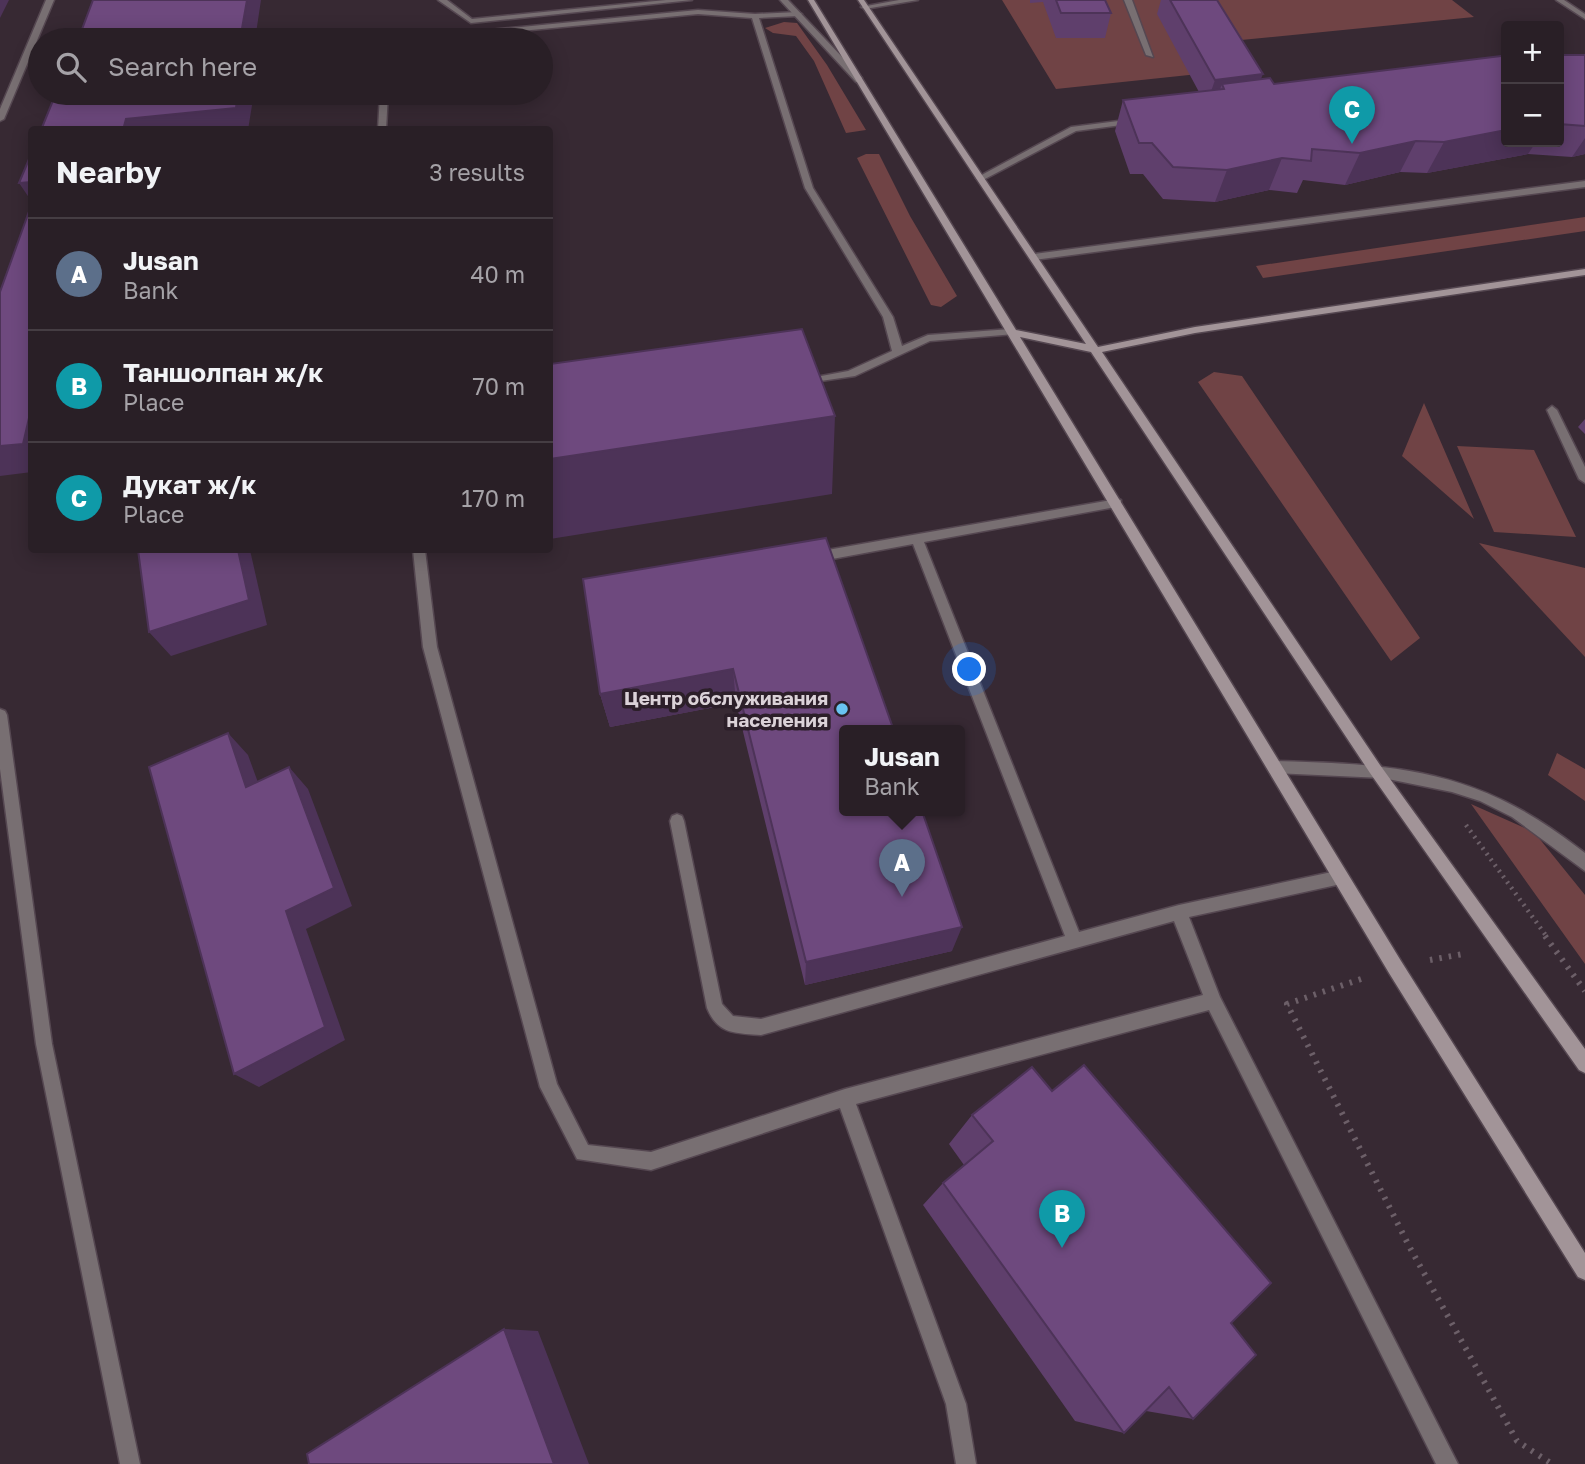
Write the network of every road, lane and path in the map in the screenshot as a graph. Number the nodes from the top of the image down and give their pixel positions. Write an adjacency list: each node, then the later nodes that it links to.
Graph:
1 (50, 0): 16 (street)
2 (442, 0): 12 (street)
3 (575, 0): 12 (street)
4 (688, 0): 10 (street)
5 (784, 0): 13 (street)
6 (811, 0): 20 (main road)
7 (914, 0): 11 (street)
8 (1128, 0): 19 (street)
9 (1559, 0): 15 (street)
10 (677, 1): 12 (street)
11 (863, 4): 25 (main road)
12 (561, 13)
13 (797, 14): 14 (street); 20 (street)
14 (755, 16): 17 (street); 31 (street)
15 (1585, 17)
16 (38, 28)
17 (532, 28)
18 (28, 52): 22 (street)
19 (1150, 55)
20 (859, 80): 29 (main road)
21 (383, 105): 24 (street)
22 (0, 118)
23 (1142, 119): 25 (street)
24 (382, 126)
25 (980, 178): 27 (main road)
26 (1585, 184): 27 (street)
27 (1034, 257): 30 (main road)
28 (1585, 272): 30 (main road)
29 (1011, 332): 30 (main road); 31 (street); 35 (main road)
30 (1097, 350): 41 (main road)
31 (898, 352): 32 (street)
32 (796, 383)
33 (1552, 410): 34 (street)
34 (1585, 479)
35 (1117, 503): 36 (street); 40 (main road)
36 (917, 539): 38 (street); 48 (street)
37 (419, 553): 54 (street)
38 (807, 558)
39 (0, 715): 56 (street)
40 (1274, 767): 41 (street); 45 (main road)
41 (1375, 769): 42 (street); 49 (main road)
42 (1433, 779): 44 (street); 47 (path)
43 (677, 821): 48 (street)
44 (1585, 864)
45 (1341, 877): 46 (street); 50 (main road)
46 (1179, 912): 48 (street); 52 (street)
47 (1544, 936): 49 (path); 51 (path)
48 (1074, 938)
49 (1503, 946): 50 (path); 53 (main road)
50 (1395, 967): 55 (main road); 59 (path)
51 (1585, 990)
52 (1213, 1001): 54 (street); 58 (street)
53 (1585, 1064)
54 (845, 1098): 57 (street)
55 (1585, 1270)
56 (130, 1464)
57 (966, 1464)
58 (1447, 1464)
59 (1552, 1464)

